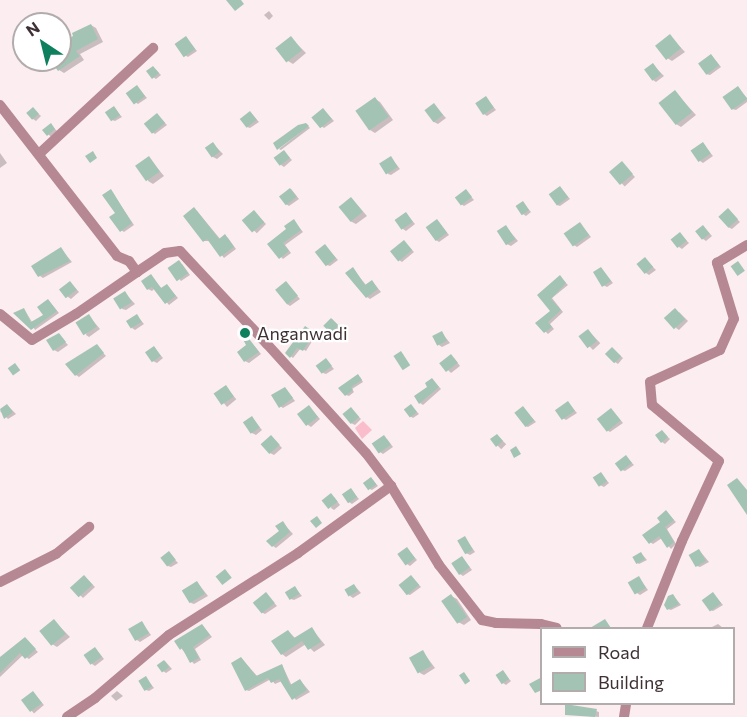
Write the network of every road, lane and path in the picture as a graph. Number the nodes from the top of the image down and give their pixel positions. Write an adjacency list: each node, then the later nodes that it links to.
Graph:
1 (153, 48): 3 (street)
2 (0, 105): 3 (street)
3 (39, 154): 5 (street)
4 (747, 245): 11 (street)
5 (136, 272): 6 (street); 7 (street)
6 (0, 314)
7 (391, 486): 10 (street); 12 (street)
8 (89, 527): 9 (street)
9 (0, 582)
10 (552, 627)
11 (646, 627)
12 (67, 717)

